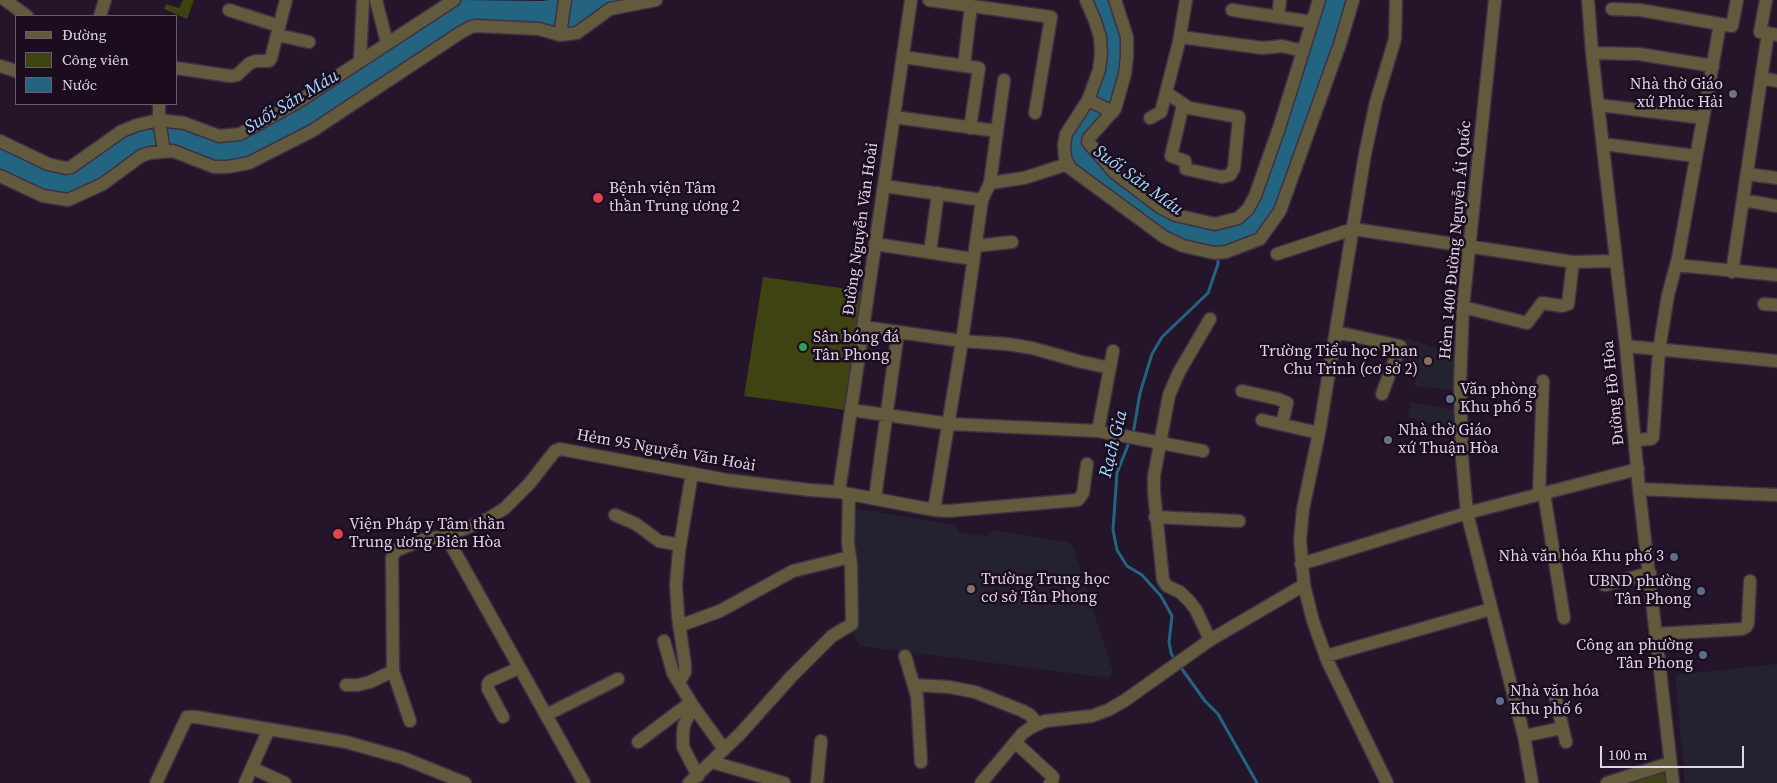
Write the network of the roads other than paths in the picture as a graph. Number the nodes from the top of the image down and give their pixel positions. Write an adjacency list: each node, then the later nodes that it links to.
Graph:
1 (5, 0): 26 (street)
2 (104, 0): 27 (street)
3 (286, 0): 31 (street)
4 (363, 0): 40 (street)
5 (376, 0): 36 (street)
6 (454, 0): 36 (street)
7 (565, 0): 33 (street)
8 (656, 0): 33 (street)
9 (911, 0): 39 (street, Đường Nguyễn Văn Hoài)
10 (930, 0): 22 (street)
11 (1086, 0): 50 (street)
12 (1116, 0): 54 (street)
13 (1186, 0): 34 (street)
14 (1280, 0): 28 (street)
15 (1319, 0): 29 (street)
16 (1353, 0): 66 (street)
17 (1396, 0): 76 (street)
18 (1495, 0): 80 (street, Hẻm 1400 Đường Nguyễn Ái Quốc)
19 (1588, 0): 38 (street, Đường Hồ Hòa)
20 (1737, 0): 30 (street)
21 (1766, 0): 32 (street)
22 (971, 6): 41 (street); 55 (street)
23 (1612, 9): 30 (street)
24 (229, 10): 31 (street)
25 (1232, 10): 28 (street)
26 (26, 15)
27 (100, 15)
28 (1278, 17): 29 (street)
29 (1312, 22): 37 (street)
30 (1720, 24): 43 (street)
31 (278, 30): 35 (street); 44 (street)
32 (1773, 34): 46 (street)
33 (560, 35): 64 (street)
34 (1180, 37): 37 (street); 49 (street)
35 (310, 42)
36 (387, 43): 40 (street)
37 (1303, 51): 54 (street)
38 (1592, 53): 43 (street); 53 (street, Đường Hồ Hòa)
39 (903, 56): 41 (street); 56 (street, Đường Nguyễn Văn Hoài)
40 (360, 61): 59 (street)
41 (964, 65): 60 (street)
42 (0, 66): 45 (street)
43 (1713, 66): 58 (street)
44 (178, 68)
45 (15, 71)
46 (1761, 78): 48 (street); 67 (street)
47 (1004, 80): 61 (street)
48 (1777, 81)
49 (1166, 92): 52 (street); 57 (street)
50 (1088, 100): 54 (street); 66 (street)
51 (159, 105): 59 (street)
52 (1183, 105): 52 (street)
53 (1599, 105): 58 (street); 63 (street, Đường Hồ Hòa)
54 (1113, 112)
55 (1035, 113)
56 (894, 117): 60 (street); 71 (street, Đường Nguyễn Văn Hoài)
57 (1150, 118)
58 (1703, 118): 65 (street)
59 (159, 120): 62 (street); 64 (street)
60 (970, 128): 61 (street)
61 (997, 131): 70 (street)
62 (0, 141)
63 (1604, 144): 65 (street); 84 (street, Đường Hồ Hòa)
64 (164, 151): 68 (street)
65 (1695, 156): 86 (street)
66 (1068, 164): 70 (street)
67 (1747, 174): 69 (street); 74 (street)
68 (0, 176)
69 (1777, 178)
70 (990, 183): 73 (street)
71 (884, 186): 72 (street); 78 (street, Đường Nguyễn Văn Hoài)
72 (938, 193): 73 (street); 81 (street)
73 (982, 200): 79 (street)
74 (1743, 200): 75 (street); 87 (street)
75 (1777, 206)
76 (1353, 229): 80 (street); 82 (street); 95 (street)
77 (1012, 242): 79 (street)
78 (876, 244): 81 (street); 93 (street, Đường Nguyễn Văn Hoài)
79 (975, 246): 83 (street)
80 (1469, 246): 85 (street); 91 (street, Hẻm 1400 Đường Nguyễn Ái Quốc)
81 (930, 252): 83 (street)
82 (1277, 254)
83 (973, 259): 96 (street)
84 (1615, 261): 85 (street); 97 (street, Đường Hồ Hòa)
85 (1573, 262): 91 (street)
86 (1676, 265): 87 (street); 98 (street)
87 (1732, 272): 88 (street)
88 (1777, 275)
89 (1764, 304): 90 (street)
90 (1777, 305)
91 (1462, 307): 124 (street, Hẻm 1400 Đường Nguyễn Ái Quốc)
92 (1210, 319): 113 (street)
93 (863, 327): 94 (street); 105 (street, Đường Nguyễn Văn Hoài)
94 (898, 332): 96 (street); 106 (street)
95 (1336, 332): 104 (street); 111 (street)
96 (962, 342): 101 (street); 108 (street)
97 (1626, 346): 98 (street); 112 (street, Đường Hồ Hòa)
98 (1659, 350): 100 (street); 112 (street)
99 (1113, 351): 101 (street)
100 (1777, 361)
101 (1110, 368): 110 (street)
102 (1543, 381): 120 (street)
103 (1242, 391): 109 (street)
104 (1382, 394)
105 (851, 410): 106 (street); 119 (street, Đường Nguyễn Văn Hoài)
106 (886, 415): 108 (street); 122 (street)
107 (1262, 420): 109 (street)
108 (948, 424): 110 (street); 123 (street)
109 (1282, 424): 111 (street)
110 (1098, 431): 113 (street)
111 (1319, 433): 131 (street)
112 (1635, 440): 116 (street, Đường Hồ Hòa)
113 (1160, 442): 114 (street); 126 (street)
114 (1203, 451)
115 (1087, 464): 123 (street, Hẻm 95 Nguyễn Văn Hoài)
116 (1638, 469): 118 (street, Đường Hồ Hòa); 120 (street)
117 (692, 473): 119 (street, Hẻm 95 Nguyễn Văn Hoài); 128 (street, Hẻm 95 Nguyễn Văn Hoài); 129 (street)
118 (1639, 488): 121 (street); 132 (street, Đường Hồ Hòa)
119 (844, 493): 122 (street, Hẻm 95 Nguyễn Văn Hoài); 130 (street, Đường Nguyễn Văn Hoài)
120 (1541, 494): 124 (street); 137 (street)
121 (1777, 495)
122 (874, 498): 123 (street, Hẻm 95 Nguyễn Văn Hoài)
123 (934, 510)
124 (1467, 513): 131 (street); 136 (street, Hẻm 1400 Đường Nguyễn Ái Quốc)
125 (615, 515): 129 (street)
126 (1155, 517): 127 (street); 140 (street)
127 (1239, 521)
128 (446, 536): 144 (street); 145 (street, Hẻm 95 Nguyễn Văn Hoài)
129 (680, 545): 138 (street)
130 (850, 557): 138 (street); 163 (street, Đường Nguyễn Văn Hoài)
131 (1301, 564): 134 (street)
132 (1650, 573): 135 (street); 139 (street, Đường Hồ Hòa)
133 (1750, 581): 139 (street)
134 (1304, 585): 140 (street); 143 (street)
135 (1605, 585)
136 (1491, 609): 143 (street); 158 (street, Hẻm 1400 Đường Nguyễn Ái Quốc)
137 (1564, 618)
138 (679, 626): 147 (street)
139 (1656, 634): 166 (street, Đường Hồ Hòa)
140 (1210, 640): 155 (street)
141 (664, 641): 147 (street)
142 (905, 656): 149 (street)
143 (1326, 656): 178 (street)
144 (520, 668): 152 (street); 153 (street)
145 (393, 671): 148 (street); 154 (street)
146 (618, 679): 152 (street)
147 (679, 682): 151 (street)
148 (346, 685)
149 (914, 685): 155 (street); 165 (street)
150 (1554, 691): 157 (street)
151 (692, 704): 160 (street); 163 (street); 168 (street)
152 (546, 715): 173 (street)
153 (503, 717)
154 (410, 720)
155 (1038, 724): 161 (street)
156 (269, 728): 167 (street); 169 (street); 170 (street)
157 (1562, 728): 158 (street); 162 (street)
158 (1524, 736): 179 (street, Hẻm 1400 Đường Nguyễn Ái Quốc)
159 (821, 741): 175 (street)
160 (638, 742)
161 (1015, 742): 176 (street); 177 (street)
162 (1566, 742)
163 (724, 750): 164 (street)
164 (712, 762): 168 (street); 174 (street)
165 (920, 762)
166 (1670, 763): 180 (street); 181 (street, Đường Hồ Hòa)
167 (252, 768): 171 (street); 172 (street)
168 (693, 779)
169 (460, 782)
170 (156, 783)
171 (245, 783)
172 (285, 783)
173 (584, 783)
174 (784, 783)
175 (817, 783)
176 (981, 783)
177 (1050, 783)
178 (1387, 783)
179 (1532, 783)
180 (1607, 783)
181 (1673, 783)

